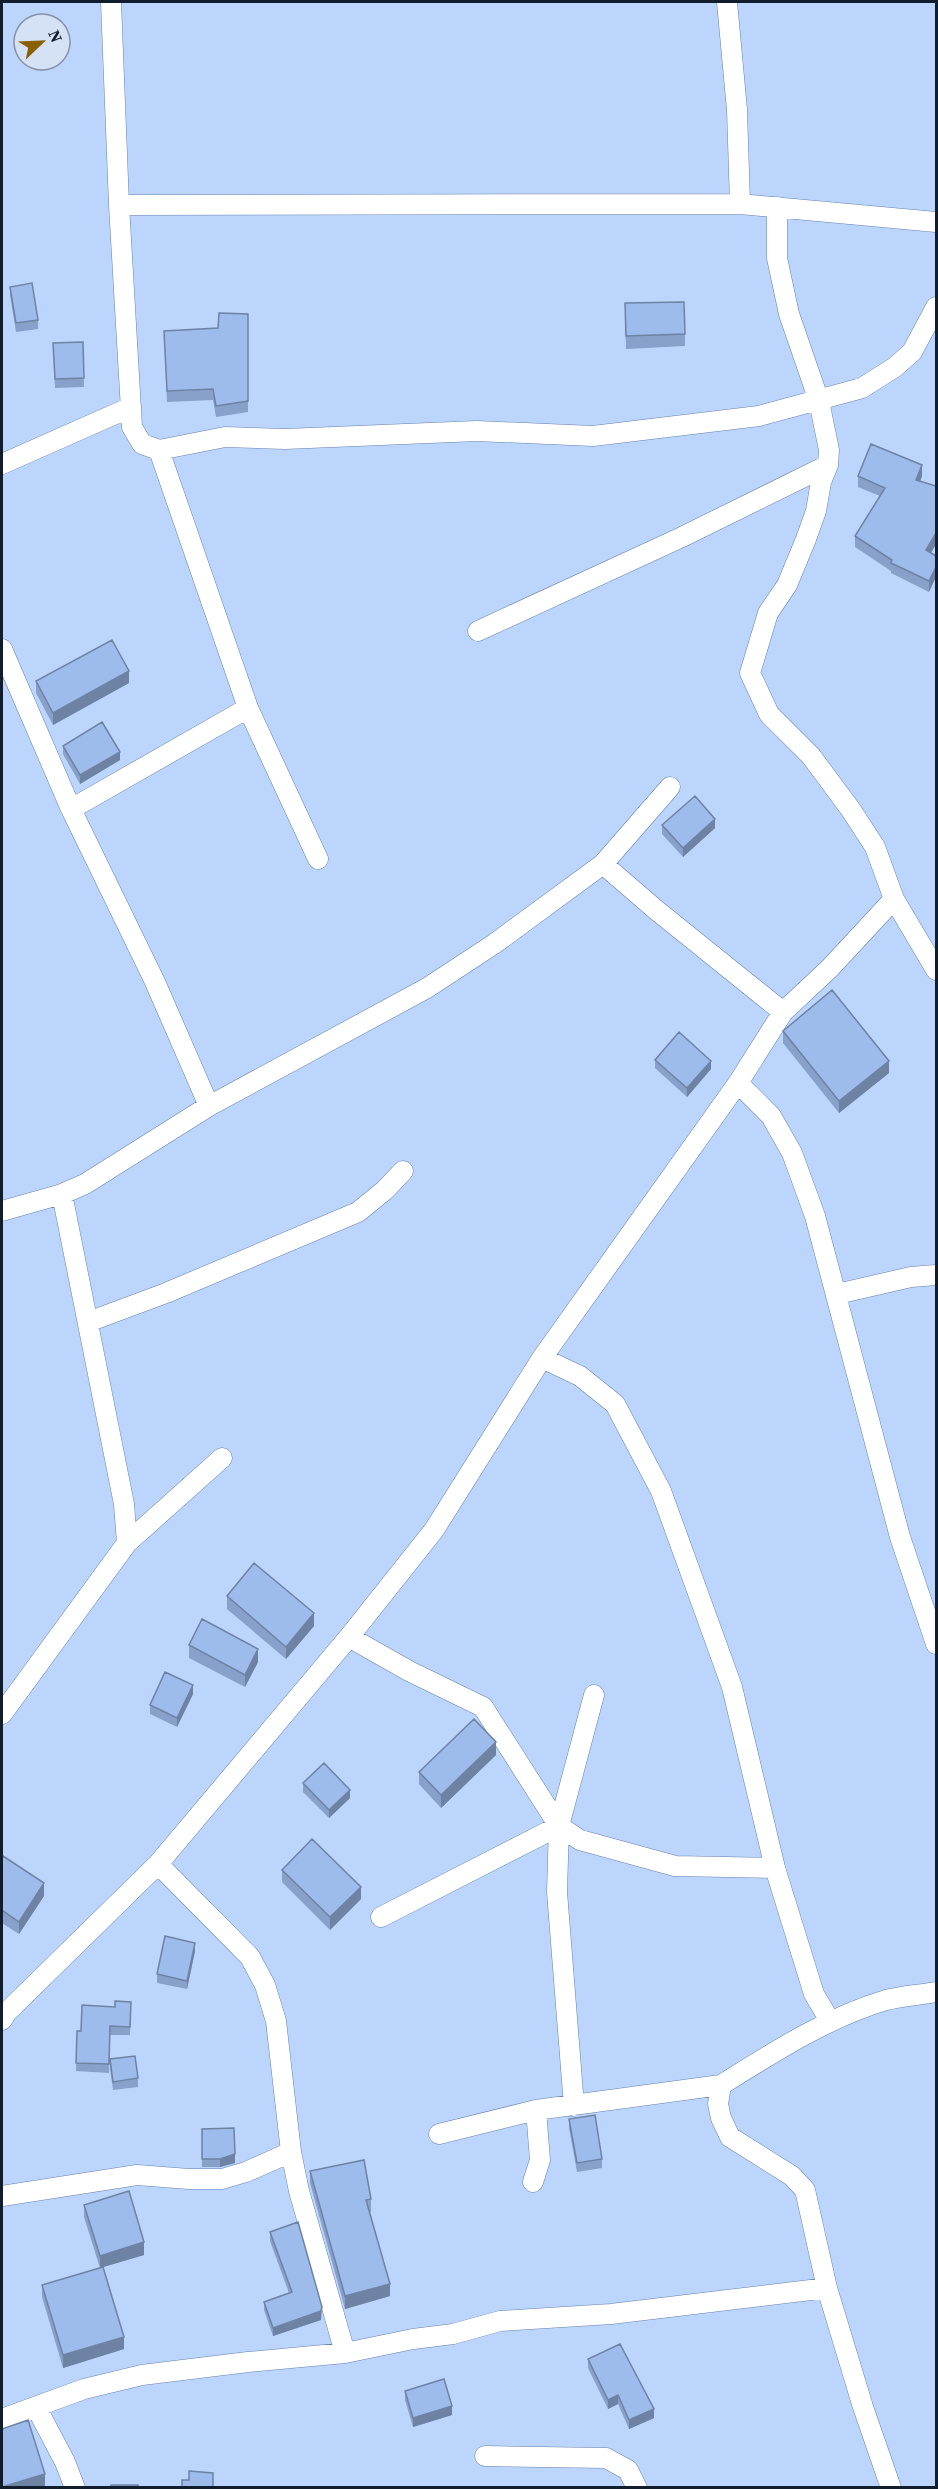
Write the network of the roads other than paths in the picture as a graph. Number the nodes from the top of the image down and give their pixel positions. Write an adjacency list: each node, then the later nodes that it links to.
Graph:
1 (111, 2): 4 (street)
2 (727, 2): 3 (street)
3 (740, 204): 4 (street); 5 (street)
4 (119, 205): 9 (street)
5 (777, 207): 6 (street); 8 (street)
6 (936, 222)
7 (936, 307): 8 (street)
8 (819, 401): 10 (street); 12 (street)
9 (131, 407): 10 (street); 11 (street)
10 (159, 450): 15 (street)
11 (2, 464)
12 (828, 465): 13 (street); 20 (street)
13 (478, 631)
14 (2, 649): 17 (street)
15 (248, 708): 17 (street); 18 (street)
16 (670, 787): 19 (street)
17 (70, 809): 24 (street)
18 (318, 860)
19 (603, 864): 22 (street); 24 (street)
20 (894, 898): 21 (street); 22 (street)
21 (936, 970)
22 (783, 1012): 23 (street)
23 (738, 1083): 29 (street); 31 (street)
24 (209, 1106): 26 (street)
25 (403, 1171): 30 (street)
26 (62, 1194): 27 (street); 30 (street)
27 (2, 1211)
28 (936, 1275): 29 (street)
29 (837, 1294): 35 (street)
30 (88, 1322): 33 (street)
31 (542, 1358): 34 (street); 40 (street)
32 (222, 1458): 33 (street)
33 (127, 1543): 37 (street)
34 (349, 1637): 38 (street); 39 (street)
35 (936, 1644)
36 (594, 1695): 38 (street)
37 (2, 1714)
38 (559, 1826): 40 (street); 41 (street); 46 (street)
39 (158, 1864): 43 (street); 49 (street)
40 (775, 1868): 44 (street)
41 (381, 1917)
42 (936, 1992): 44 (street)
43 (2, 2020)
44 (830, 2021): 45 (street)
45 (721, 2085): 46 (street); 52 (street)
46 (574, 2106): 47 (street)
47 (536, 2110): 48 (street); 50 (street)
48 (439, 2134)
49 (291, 2152): 51 (street); 53 (street)
50 (533, 2182)
51 (2, 2196)
52 (827, 2288): 53 (street); 59 (street)
53 (345, 2353): 54 (street)
54 (36, 2407): 55 (street); 57 (street)
55 (2, 2419)
56 (485, 2456): 58 (street)
57 (75, 2487)
58 (636, 2487)
59 (891, 2487)

